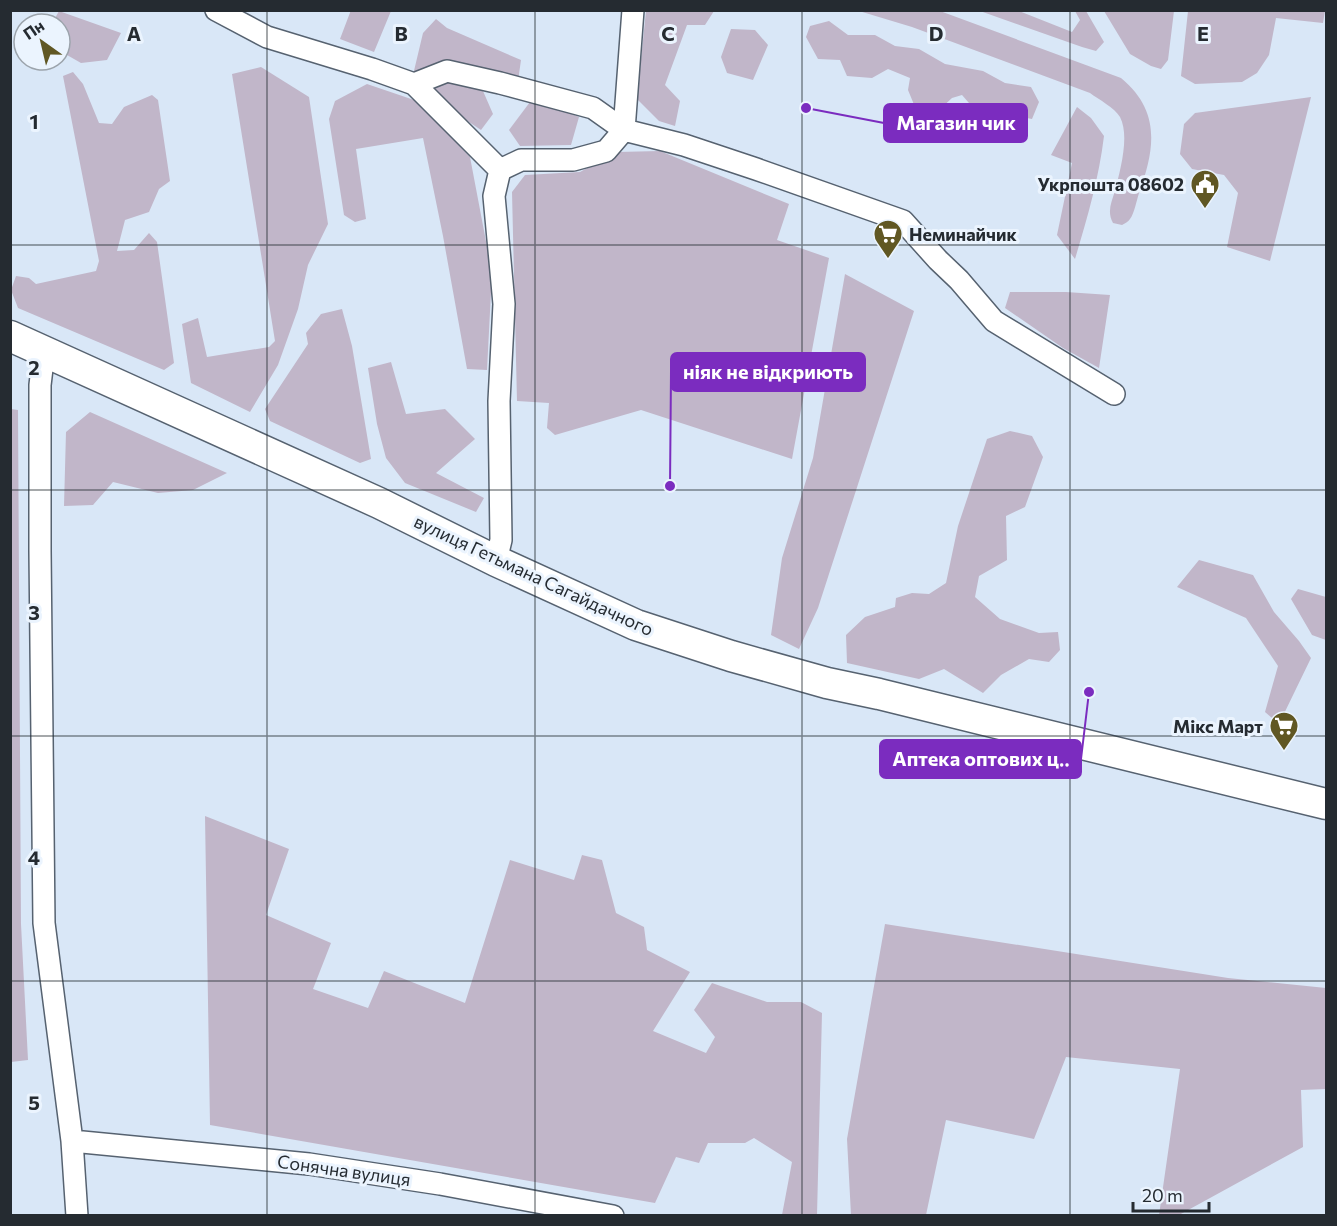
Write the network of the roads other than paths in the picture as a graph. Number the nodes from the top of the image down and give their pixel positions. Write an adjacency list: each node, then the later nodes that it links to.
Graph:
1 (216, 10): 3 (street)
2 (633, 10): 4 (street)
3 (414, 84): 4 (street); 5 (street)
4 (624, 130): 5 (street); 8 (street)
5 (500, 170): 9 (street)
6 (10, 336): 7 (main road, вулиця Гетьмана Сагайдачного)
7 (44, 352): 9 (main road, вулиця Гетьмана Сагайдачного); 11 (street)
8 (1114, 394)
9 (496, 561): 10 (main road, вулиця Гетьмана Сагайдачного)
10 (1326, 804)
11 (72, 1141): 12 (street); 13 (street, Сонячна вулиця)
12 (77, 1215)
13 (613, 1215)

